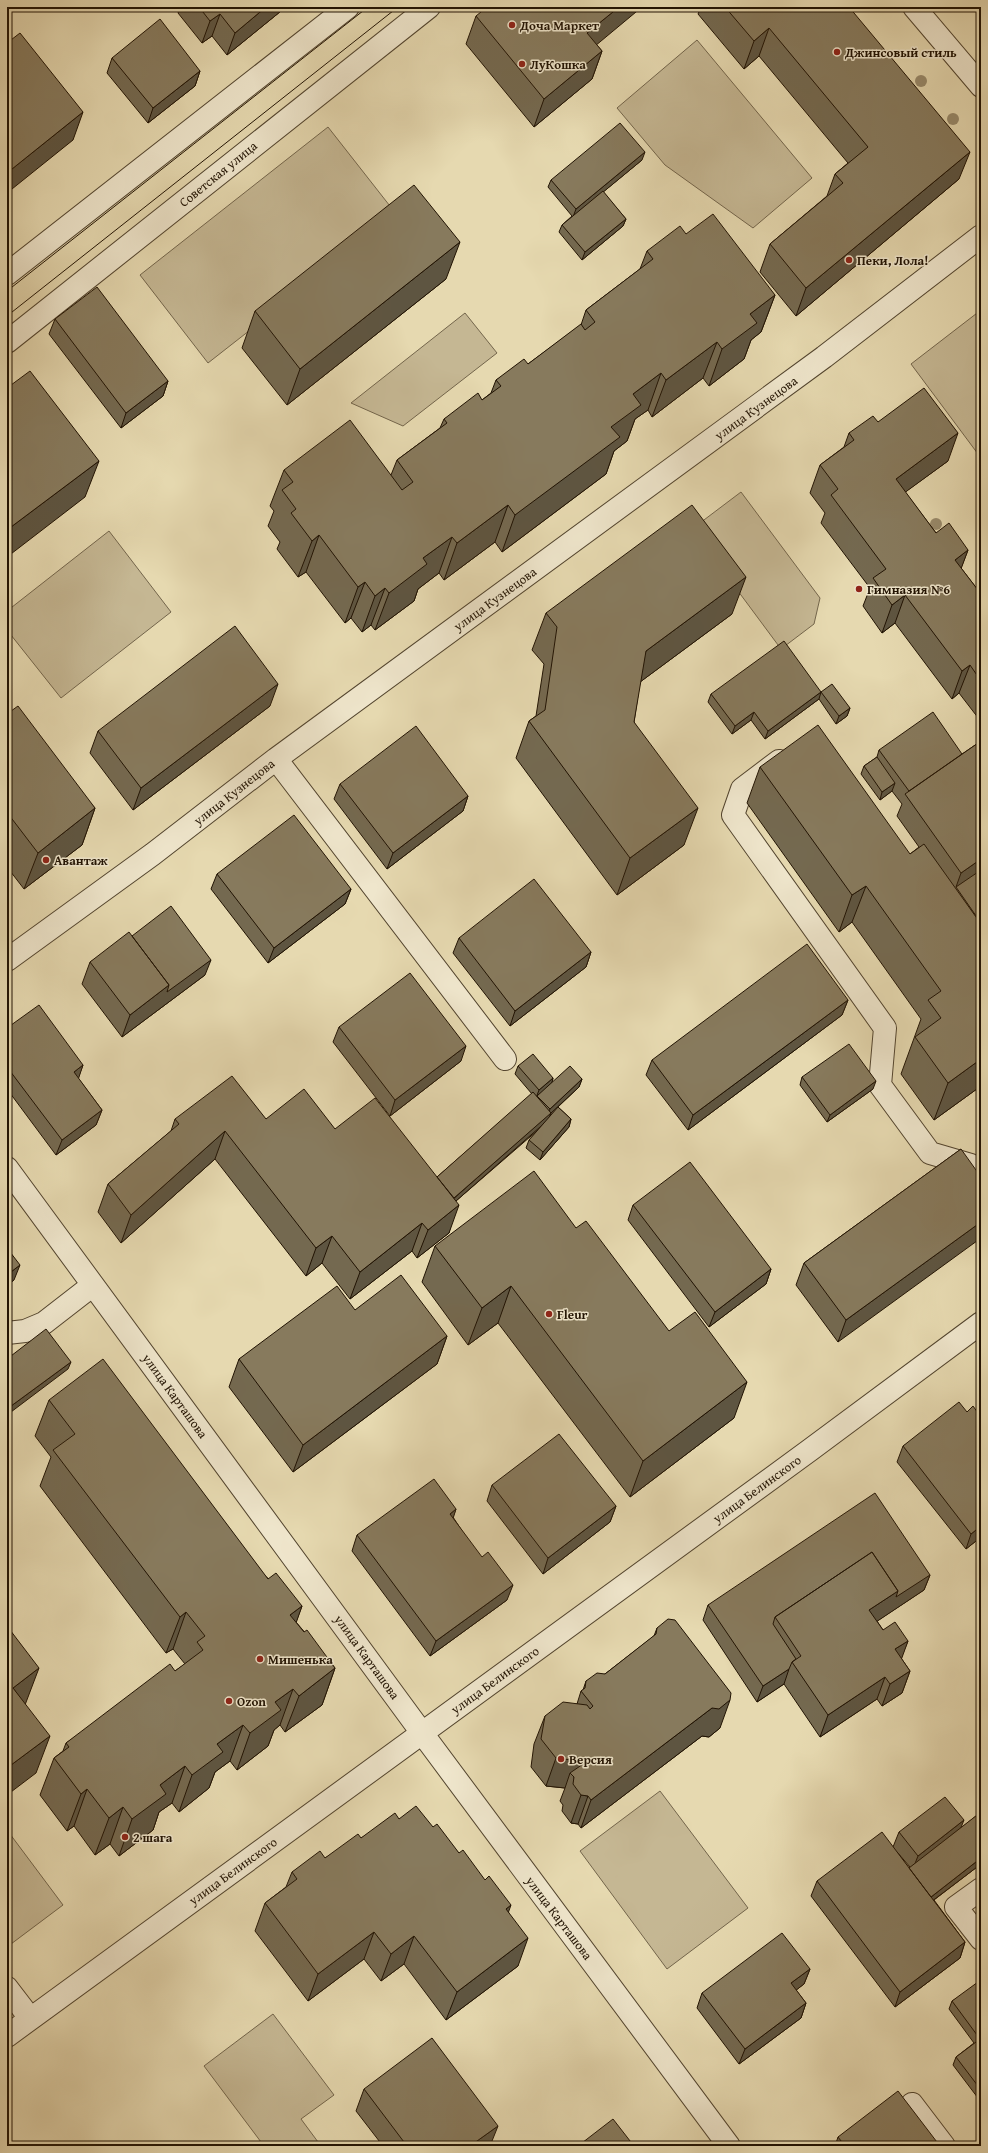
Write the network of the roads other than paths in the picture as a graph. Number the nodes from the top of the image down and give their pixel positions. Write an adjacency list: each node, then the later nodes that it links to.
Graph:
1 (348, 7): 6 (street)
2 (429, 7): 7 (street, Советская улица)
3 (914, 7): 4 (street)
4 (981, 86)
5 (981, 236): 9 (street, улица Кузнецова)
6 (7, 274)
7 (7, 342)
8 (797, 748): 13 (street)
9 (276, 759): 10 (street, улица Кузнецова); 11 (street)
10 (7, 960)
11 (505, 1059)
12 (7, 1168): 14 (street, улица Карташова)
13 (981, 1180)
14 (93, 1285): 16 (street); 17 (street, улица Карташова)
15 (981, 1323): 17 (street, улица Белинского)
16 (7, 1333)
17 (422, 1733): 21 (street, улица Белинского); 24 (street, улица Карташова)
18 (981, 1889): 19 (street)
19 (981, 1939)
20 (7, 1988): 21 (street)
21 (30, 2018): 22 (street, улица Белинского)
22 (7, 2036)
23 (912, 2104): 25 (street)
24 (729, 2146)
25 (944, 2146)

